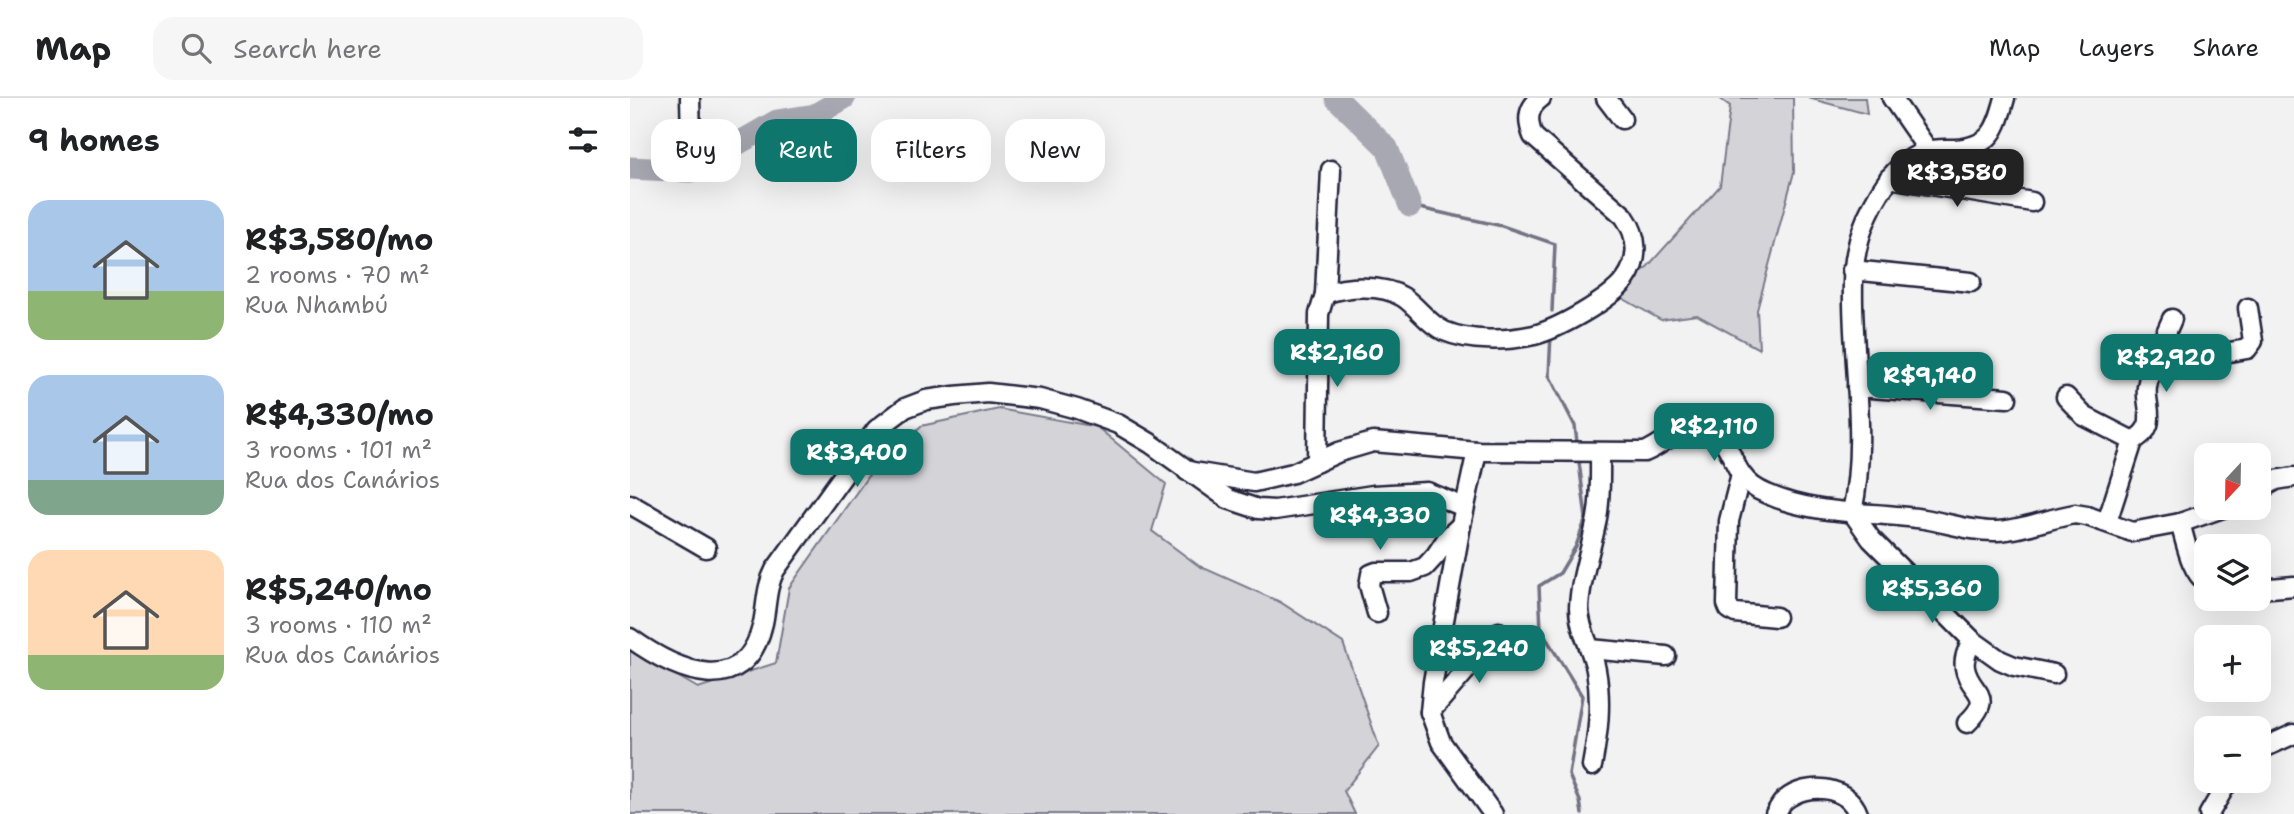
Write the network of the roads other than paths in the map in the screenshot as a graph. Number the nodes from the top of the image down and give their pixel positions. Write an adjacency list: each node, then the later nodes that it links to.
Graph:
1 (690, 98): 6 (street)
2 (1606, 98): 7 (street)
3 (1892, 98): 8 (street)
4 (2005, 98): 8 (street)
5 (1535, 100): 14 (street)
6 (691, 119)
7 (1622, 119)
8 (1928, 150): 10 (street)
9 (1331, 170): 14 (street)
10 (1889, 178): 11 (street); 12 (street)
11 (2032, 202)
12 (1852, 270): 13 (street); 18 (street)
13 (1971, 282)
14 (1325, 294): 24 (street)
15 (2248, 308): 17 (street)
16 (2172, 319): 17 (street)
17 (2157, 359): 21 (street)
18 (1857, 387): 20 (street); 30 (street)
19 (2066, 397): 21 (street)
20 (2007, 398)
21 (2133, 441): 33 (street)
22 (1477, 451): 23 (street); 24 (street); 31 (street)
23 (1600, 453): 26 (street); 44 (street)
24 (1317, 462): 25 (street)
25 (1187, 471): 31 (street); 42 (street)
26 (1741, 474): 30 (street); 40 (street)
27 (2294, 477): 28 (street)
28 (2272, 482)
29 (630, 504): 35 (street)
30 (1852, 512): 33 (street); 43 (street)
31 (1462, 516): 39 (street); 47 (street)
32 (2194, 518): 34 (street)
33 (2107, 522): 34 (street)
34 (2180, 523): 36 (street)
35 (706, 548)
36 (2194, 565)
37 (2294, 586): 38 (street)
38 (2271, 588)
39 (1377, 613)
40 (1776, 617)
41 (1499, 632): 47 (street)
42 (630, 638)
43 (1972, 640): 46 (street); 48 (street)
44 (1590, 649): 45 (street); 51 (street)
45 (1666, 656)
46 (2054, 674)
47 (1430, 712): 53 (street)
48 (1968, 723)
49 (2294, 734): 50 (street)
50 (2271, 745)
51 (1592, 766)
52 (2221, 793): 56 (street)
53 (1493, 814)
54 (1775, 814): 55 (street)
55 (1857, 814)
56 (2209, 814)

